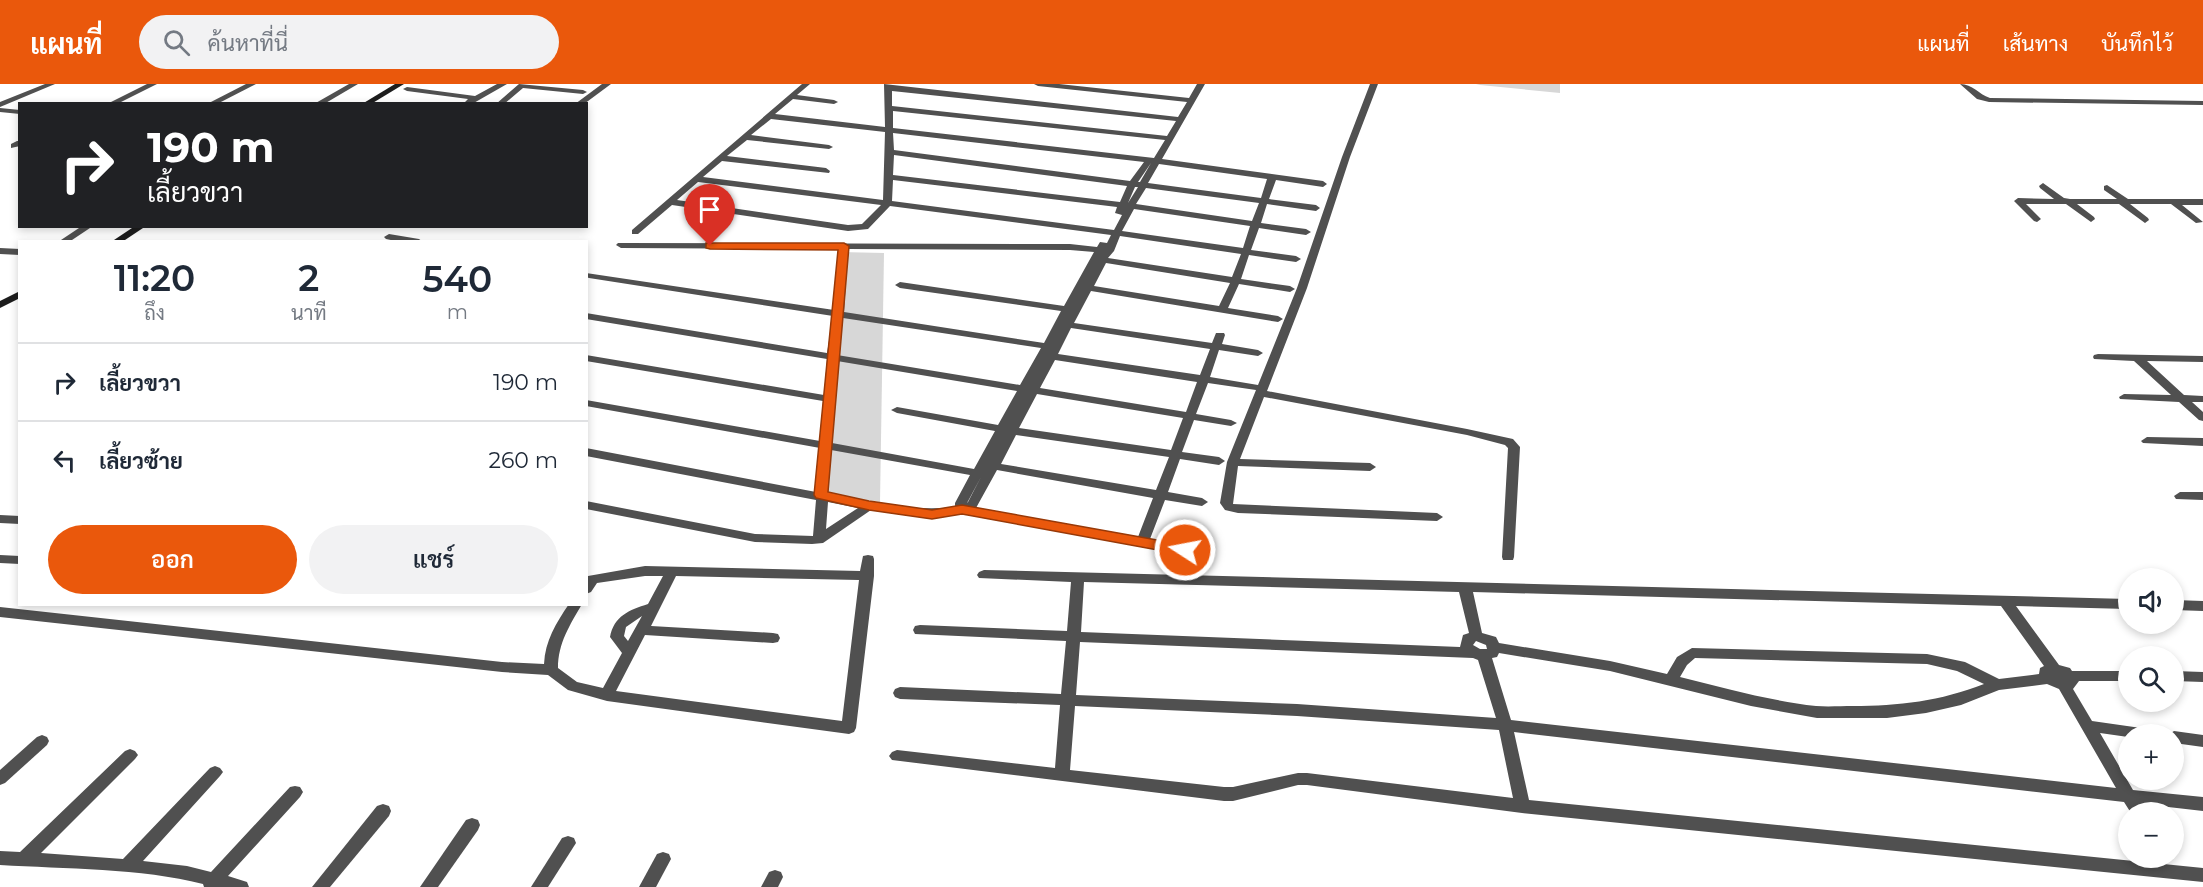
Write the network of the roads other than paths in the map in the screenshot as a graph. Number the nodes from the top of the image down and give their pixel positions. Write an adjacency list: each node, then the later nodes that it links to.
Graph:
1 (51, 84): 30 (street)
2 (153, 84): 21 (street)
3 (252, 84): 22 (street)
4 (354, 84): 23 (street)
5 (503, 84): 19 (street)
6 (607, 84): 27 (street)
7 (806, 84): 18 (street)
8 (1038, 84): 20 (street)
9 (1193, 84): 20 (street)
10 (1202, 84): 14 (street); 20 (street)
11 (1374, 84): 106 (street)
12 (1964, 84): 29 (street)
13 (524, 85): 17 (street); 26 (street)
14 (1209, 85)
15 (404, 86): 19 (street); 24 (street)
16 (888, 86): 31 (street); 35 (street)
17 (583, 92)
18 (791, 97): 28 (street); 34 (street)
19 (475, 98): 25 (street)
20 (1187, 100): 35 (street)
21 (114, 102)
22 (214, 102)
23 (321, 102)
24 (368, 102)
25 (469, 102)
26 (501, 102)
27 (581, 102)
28 (834, 102)
29 (2203, 103)
30 (0, 105)
31 (888, 108): 36 (street); 38 (street)
32 (0, 110): 33 (street)
33 (18, 112)
34 (769, 116): 36 (street); 37 (street)
35 (1176, 118): 38 (street)
36 (889, 130): 41 (street); 44 (street)
37 (745, 137): 40 (street); 42 (street)
38 (1165, 138): 44 (street)
39 (955, 141): 43 (street)
40 (830, 147)
41 (890, 152): 43 (street); 46 (street)
42 (721, 158): 45 (street); 48 (street)
43 (941, 158): 50 (street)
44 (1153, 160): 47 (street); 50 (street)
45 (826, 171)
46 (890, 177): 59 (street); 60 (street)
47 (1272, 178): 49 (street); 54 (street)
48 (697, 180): 58 (street); 59 (street)
49 (1323, 184)
50 (1137, 185): 54 (street); 60 (street)
51 (2043, 186): 53 (street)
52 (2107, 188): 55 (street)
53 (2063, 200): 55 (street); 62 (street); 63 (street)
54 (1263, 201): 61 (street); 66 (street)
55 (2122, 201): 56 (street); 64 (street)
56 (2172, 201): 57 (street); 65 (street)
57 (2203, 201)
58 (671, 202): 59 (street); 69 (street)
59 (887, 204): 70 (street)
60 (1127, 206): 66 (street); 70 (street)
61 (1316, 208)
62 (2037, 219)
63 (2091, 219)
64 (2145, 220)
65 (2199, 221)
66 (1255, 224): 71 (street); 80 (street)
67 (86, 228): 73 (street)
68 (139, 228): 74 (street)
69 (635, 232)
70 (1114, 232): 80 (street); 81 (street)
71 (1306, 232)
72 (389, 237): 75 (street)
73 (65, 240)
74 (118, 240)
75 (407, 240)
76 (621, 245): 77 (street)
77 (844, 246): 81 (street); 92 (street)
78 (0, 251): 79 (street)
79 (18, 252)
80 (1245, 252): 82 (street); 84 (street)
81 (1104, 253): 84 (street); 86 (street); 91 (street)
82 (1296, 259)
83 (589, 275): 92 (street)
84 (1236, 280): 87 (street); 90 (street)
85 (900, 285): 91 (street)
86 (1089, 288): 90 (street); 91 (street)
87 (1290, 289)
88 (18, 295): 89 (street)
89 (0, 305)
90 (1223, 309): 94 (street)
91 (1072, 310): 95 (street)
92 (839, 312): 97 (street); 99 (street)
93 (588, 316): 99 (street)
94 (1278, 319)
95 (1064, 324): 96 (street); 97 (street)
96 (1217, 340): 98 (street); 104 (street)
97 (1049, 351): 104 (street); 105 (street)
98 (1258, 353)
99 (832, 356): 105 (street); 108 (street)
100 (2098, 357): 102 (street)
101 (588, 358): 108 (street)
102 (2137, 358): 103 (street); 109 (street)
103 (2203, 359)
104 (1204, 379): 106 (street); 113 (street)
105 (1029, 389): 113 (street); 116 (street)
106 (1258, 390): 123 (street); 140 (street)
107 (2124, 397): 109 (street)
108 (829, 399): 119 (street)
109 (2182, 399): 110 (street); 114 (street)
110 (2203, 399)
111 (588, 403): 119 (street)
112 (897, 410): 116 (street)
113 (1189, 415): 115 (street); 121 (street)
114 (2203, 418)
115 (1232, 423)
116 (1007, 430): 121 (street); 125 (street)
117 (2147, 441): 118 (street)
118 (2203, 442)
119 (826, 446): 125 (street); 126 (street)
120 (588, 452): 126 (street)
121 (1175, 453): 122 (street); 127 (street)
122 (1219, 460)
123 (1233, 462): 124 (street); 134 (street)
124 (1370, 467)
125 (986, 470): 127 (street); 133 (street)
126 (821, 495): 132 (street); 137 (street)
127 (1161, 495): 130 (street); 138 (street)
128 (2180, 496): 129 (street)
129 (2203, 496)
130 (1202, 502)
131 (588, 505): 137 (street)
132 (869, 506): 133 (street); 137 (street)
133 (962, 510): 138 (street)
134 (1437, 517)
135 (0, 519): 136 (street)
136 (18, 520)
137 (819, 540)
138 (1143, 542): 139 (street)
139 (1185, 550)
140 (1508, 557)
141 (0, 559): 143 (street)
142 (868, 559): 146 (street)
143 (18, 560)
144 (672, 572): 146 (street); 148 (street); 155 (street)
145 (984, 575): 147 (street)
146 (867, 576): 173 (street)
147 (1078, 579): 149 (street); 160 (street)
148 (589, 582)
149 (1465, 587): 150 (street); 159 (street)
150 (2006, 602): 151 (street); 165 (street)
151 (2118, 604)
152 (2184, 605): 154 (street)
153 (575, 606): 164 (street)
154 (2203, 606)
155 (652, 608): 157 (street); 162 (street)
156 (0, 612): 164 (street)
157 (641, 630): 161 (street); 162 (street)
158 (920, 630): 160 (street)
159 (1476, 636): 163 (street); 163 (street)
160 (1075, 637): 163 (street); 174 (street)
161 (773, 638)
162 (629, 652): 173 (street)
163 (1484, 652): 169 (street); 175 (street)
164 (551, 670): 173 (street)
165 (2051, 673): 170 (street); 171 (street)
166 (2184, 676): 167 (street)
167 (2203, 676)
168 (2118, 677): 170 (street)
169 (1671, 680): 171 (street); 171 (street)
170 (2067, 681): 176 (street)
171 (1998, 685)
172 (900, 693): 174 (street)
173 (607, 695)
174 (1068, 701): 175 (street); 184 (street)
175 (1505, 725): 187 (street); 190 (street)
176 (2089, 726): 177 (street); 187 (street)
177 (2118, 730)
178 (2184, 738): 180 (street)
179 (42, 741): 185 (street)
180 (2203, 741)
181 (130, 755): 195 (street)
182 (897, 756): 184 (street)
183 (214, 772): 198 (street)
184 (1062, 774): 190 (street)
185 (0, 779)
186 (295, 792): 201 (street)
187 (2128, 795): 188 (street); 189 (street)
188 (2132, 802)
189 (2203, 804)
190 (1522, 806): 197 (street)
191 (383, 811): 203 (street)
192 (472, 825): 204 (street)
193 (568, 843): 205 (street)
194 (0, 858): 195 (street)
195 (24, 859): 198 (street)
196 (663, 859): 206 (street)
197 (2118, 860)
198 (127, 866): 201 (street)
199 (2180, 868): 200 (street)
200 (2203, 875)
201 (212, 884): 202 (street)
202 (241, 887)
203 (320, 887)
204 (429, 887)
205 (539, 887)
206 (647, 887)

